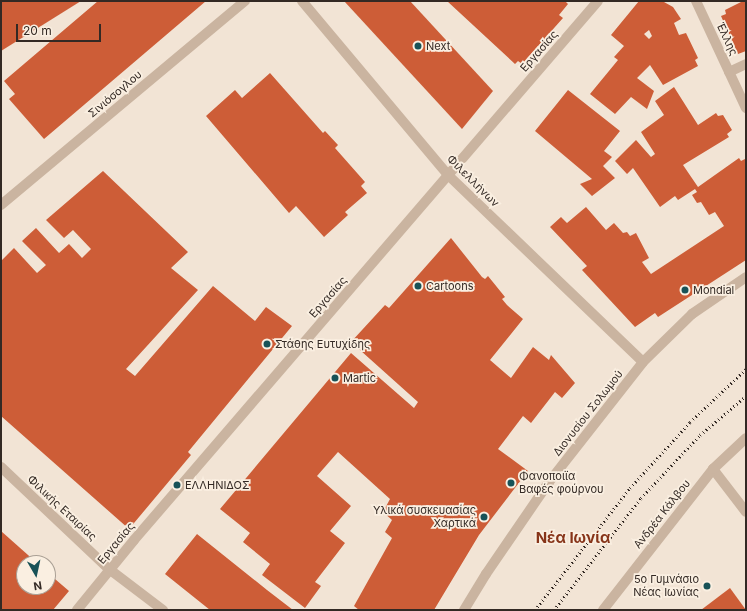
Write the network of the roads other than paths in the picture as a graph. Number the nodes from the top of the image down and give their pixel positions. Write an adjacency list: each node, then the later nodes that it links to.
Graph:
1 (245, 1): 9 (street, Σινιόσογλου)
2 (302, 1): 8 (street, Φιλελλήνων)
3 (598, 1): 8 (street, Εργασίας)
4 (696, 1): 6 (street, Έλλης)
5 (746, 64): 6 (street)
6 (729, 72): 7 (street, Έλλης)
7 (746, 108)
8 (448, 176): 11 (street, Φιλελλήνων); 16 (street, Εργασίας)
9 (1, 205)
10 (746, 277): 11 (street, Διονυσίου Σολωμού)
11 (643, 362): 19 (street, Διονυσίου Σολωμού)
12 (746, 438): 14 (street, Ανδρέα Κάλβου)
13 (1, 466): 16 (street, Φιλικής Εταιρίας)
14 (713, 469): 15 (street); 20 (street, Ανδρέα Κάλβου)
15 (746, 512)
16 (109, 569): 17 (street, Εργασίας); 18 (street, Φιλικής Εταιρίας)
17 (77, 610)
18 (163, 610)
19 (464, 610)
20 (603, 610)

